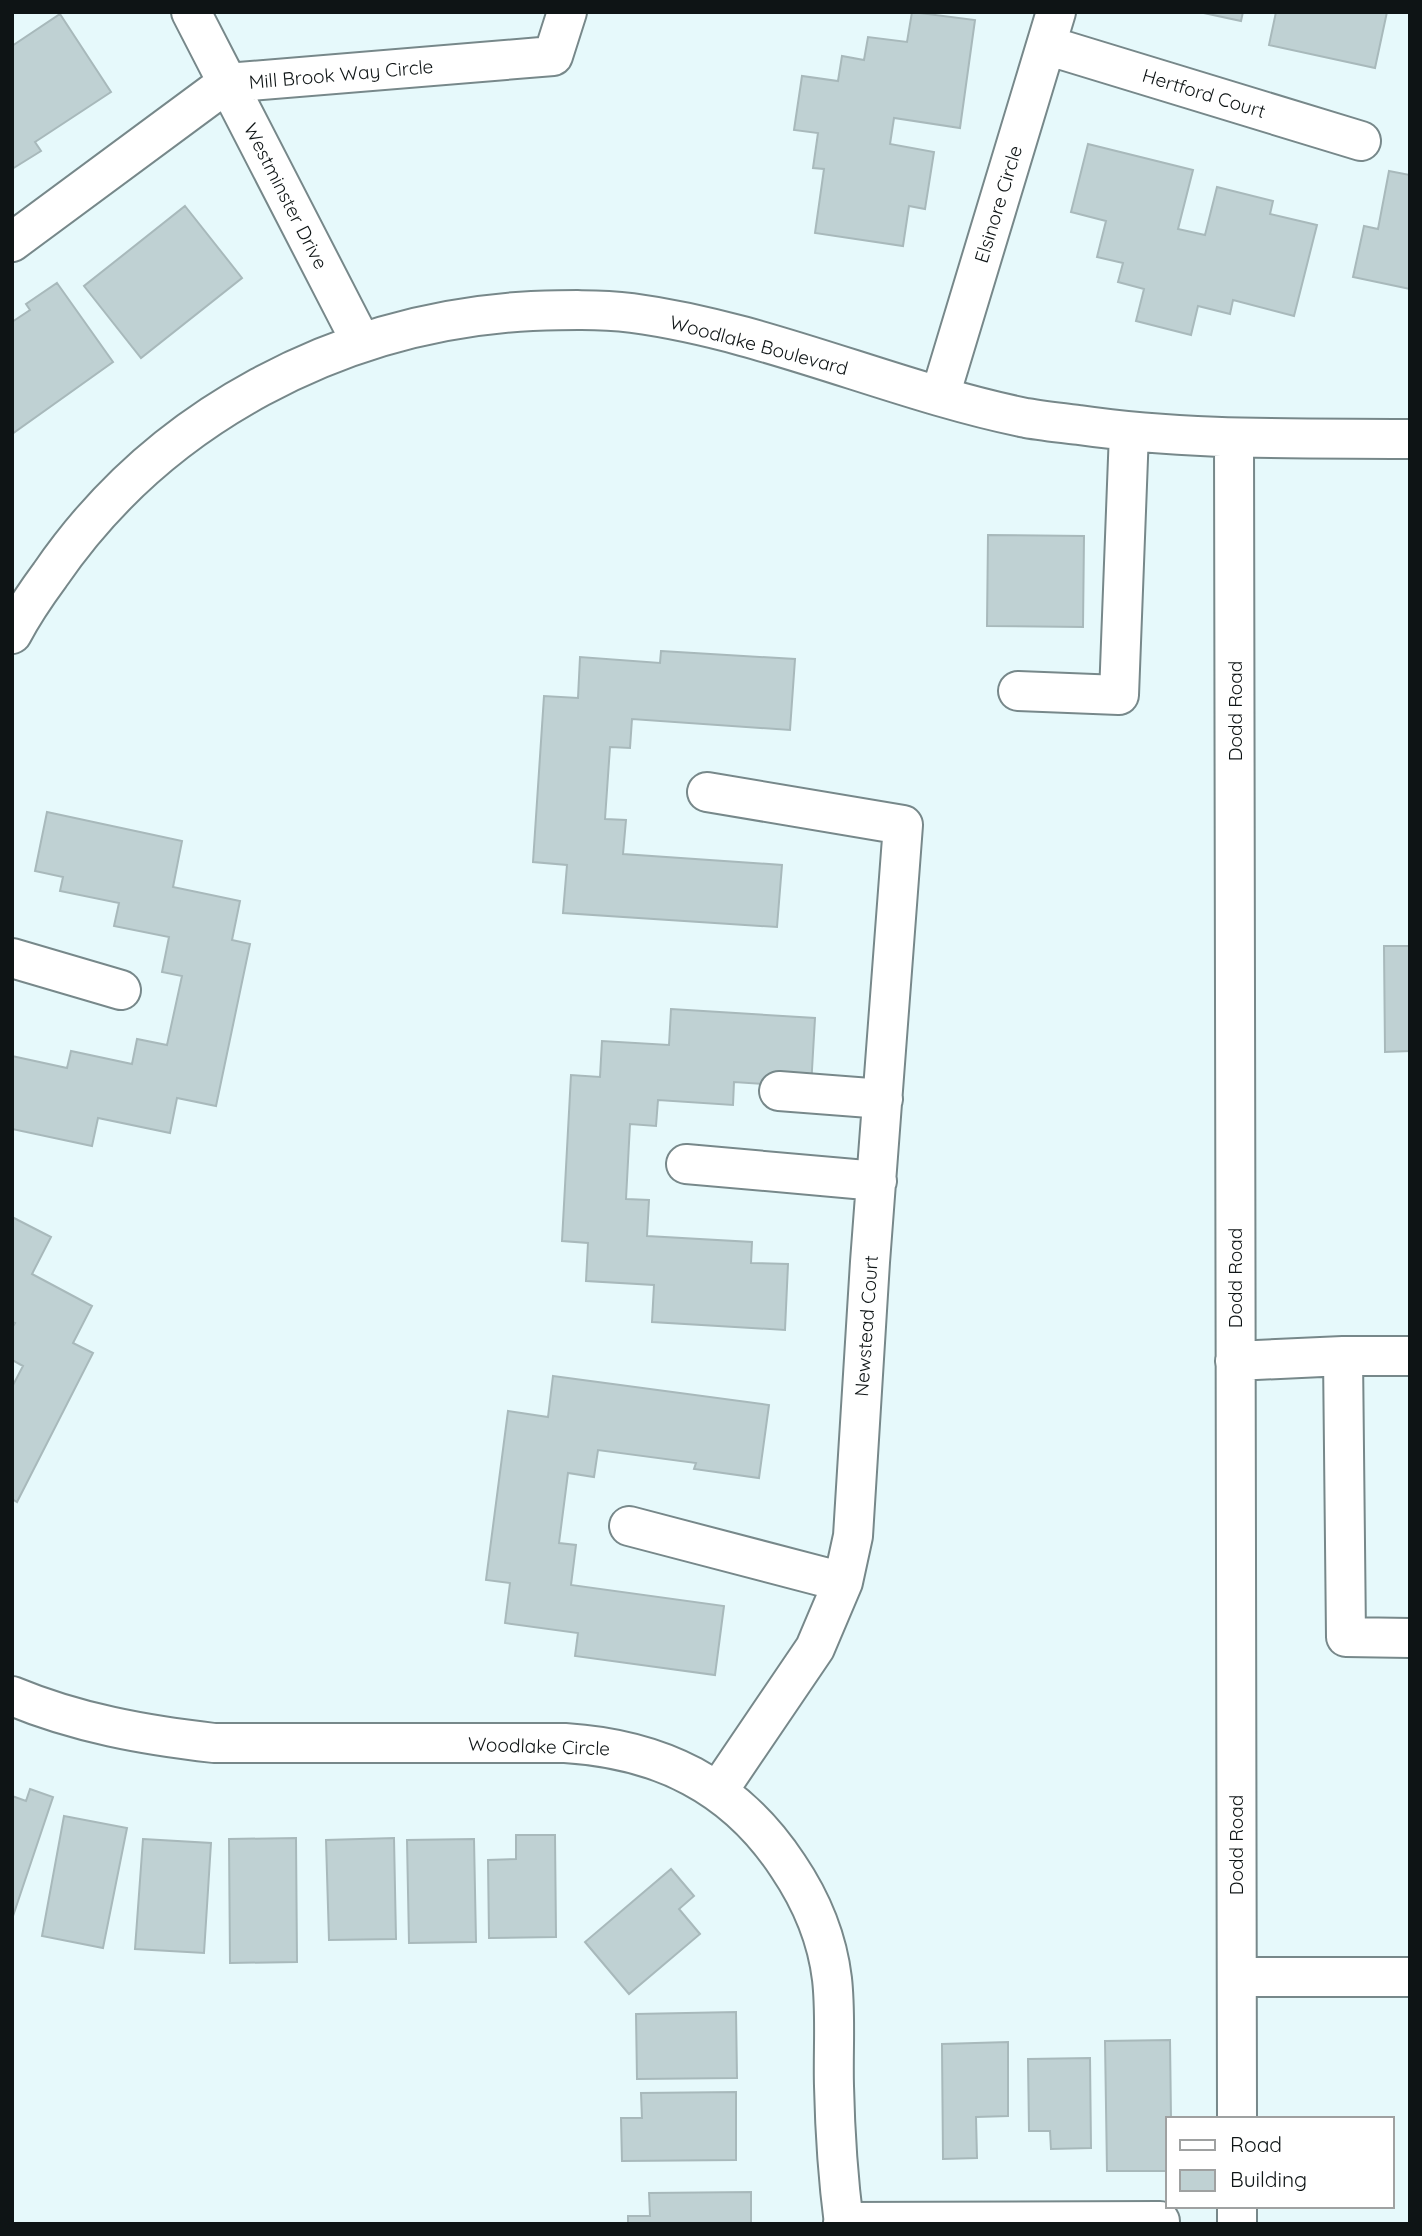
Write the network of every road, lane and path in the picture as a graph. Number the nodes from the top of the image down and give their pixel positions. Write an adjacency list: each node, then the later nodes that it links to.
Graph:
1 (191, 12): 4 (street, Westminster Drive)
2 (566, 12): 4 (street, Mill Brook Way Circle)
3 (1051, 29): 5 (street, Hertford Court); 8 (street, Elsinore Circle)
4 (227, 83): 6 (street, Mill Brook Way Circle); 7 (street, Westminster Drive)
5 (1361, 141)
6 (12, 242)
7 (361, 342): 8 (street, Woodlake Boulevard); 12 (street, Woodlake Boulevard)
8 (940, 396): 9 (street, Woodlake Boulevard)
9 (1129, 432): 10 (street, Woodlake Boulevard); 13 (street)
10 (1234, 438): 11 (street, Woodlake Boulevard); 23 (street, Dodd Road)
11 (1410, 439)
12 (12, 634)
13 (1018, 691)
14 (707, 792): 18 (street, Newstead Court)
15 (12, 958): 16 (street)
16 (121, 990)
17 (779, 1091): 18 (street)
18 (883, 1099): 20 (street, Newstead Court)
19 (686, 1164): 20 (street)
20 (877, 1181): 25 (street, Newstead Court)
21 (1343, 1356): 22 (street); 23 (street); 26 (street)
22 (1410, 1356)
23 (1235, 1361): 29 (street, Dodd Road)
24 (629, 1526): 25 (street)
25 (843, 1582): 28 (street, Newstead Court)
26 (1410, 1638)
27 (12, 1696): 28 (street, Woodlake Circle)
28 (718, 1791): 33 (street, Woodlake Circle)
29 (1237, 1977): 30 (street); 31 (street, Dodd Road)
30 (1410, 1977)
31 (1237, 2117)
32 (1160, 2221): 33 (street)
33 (843, 2223)

